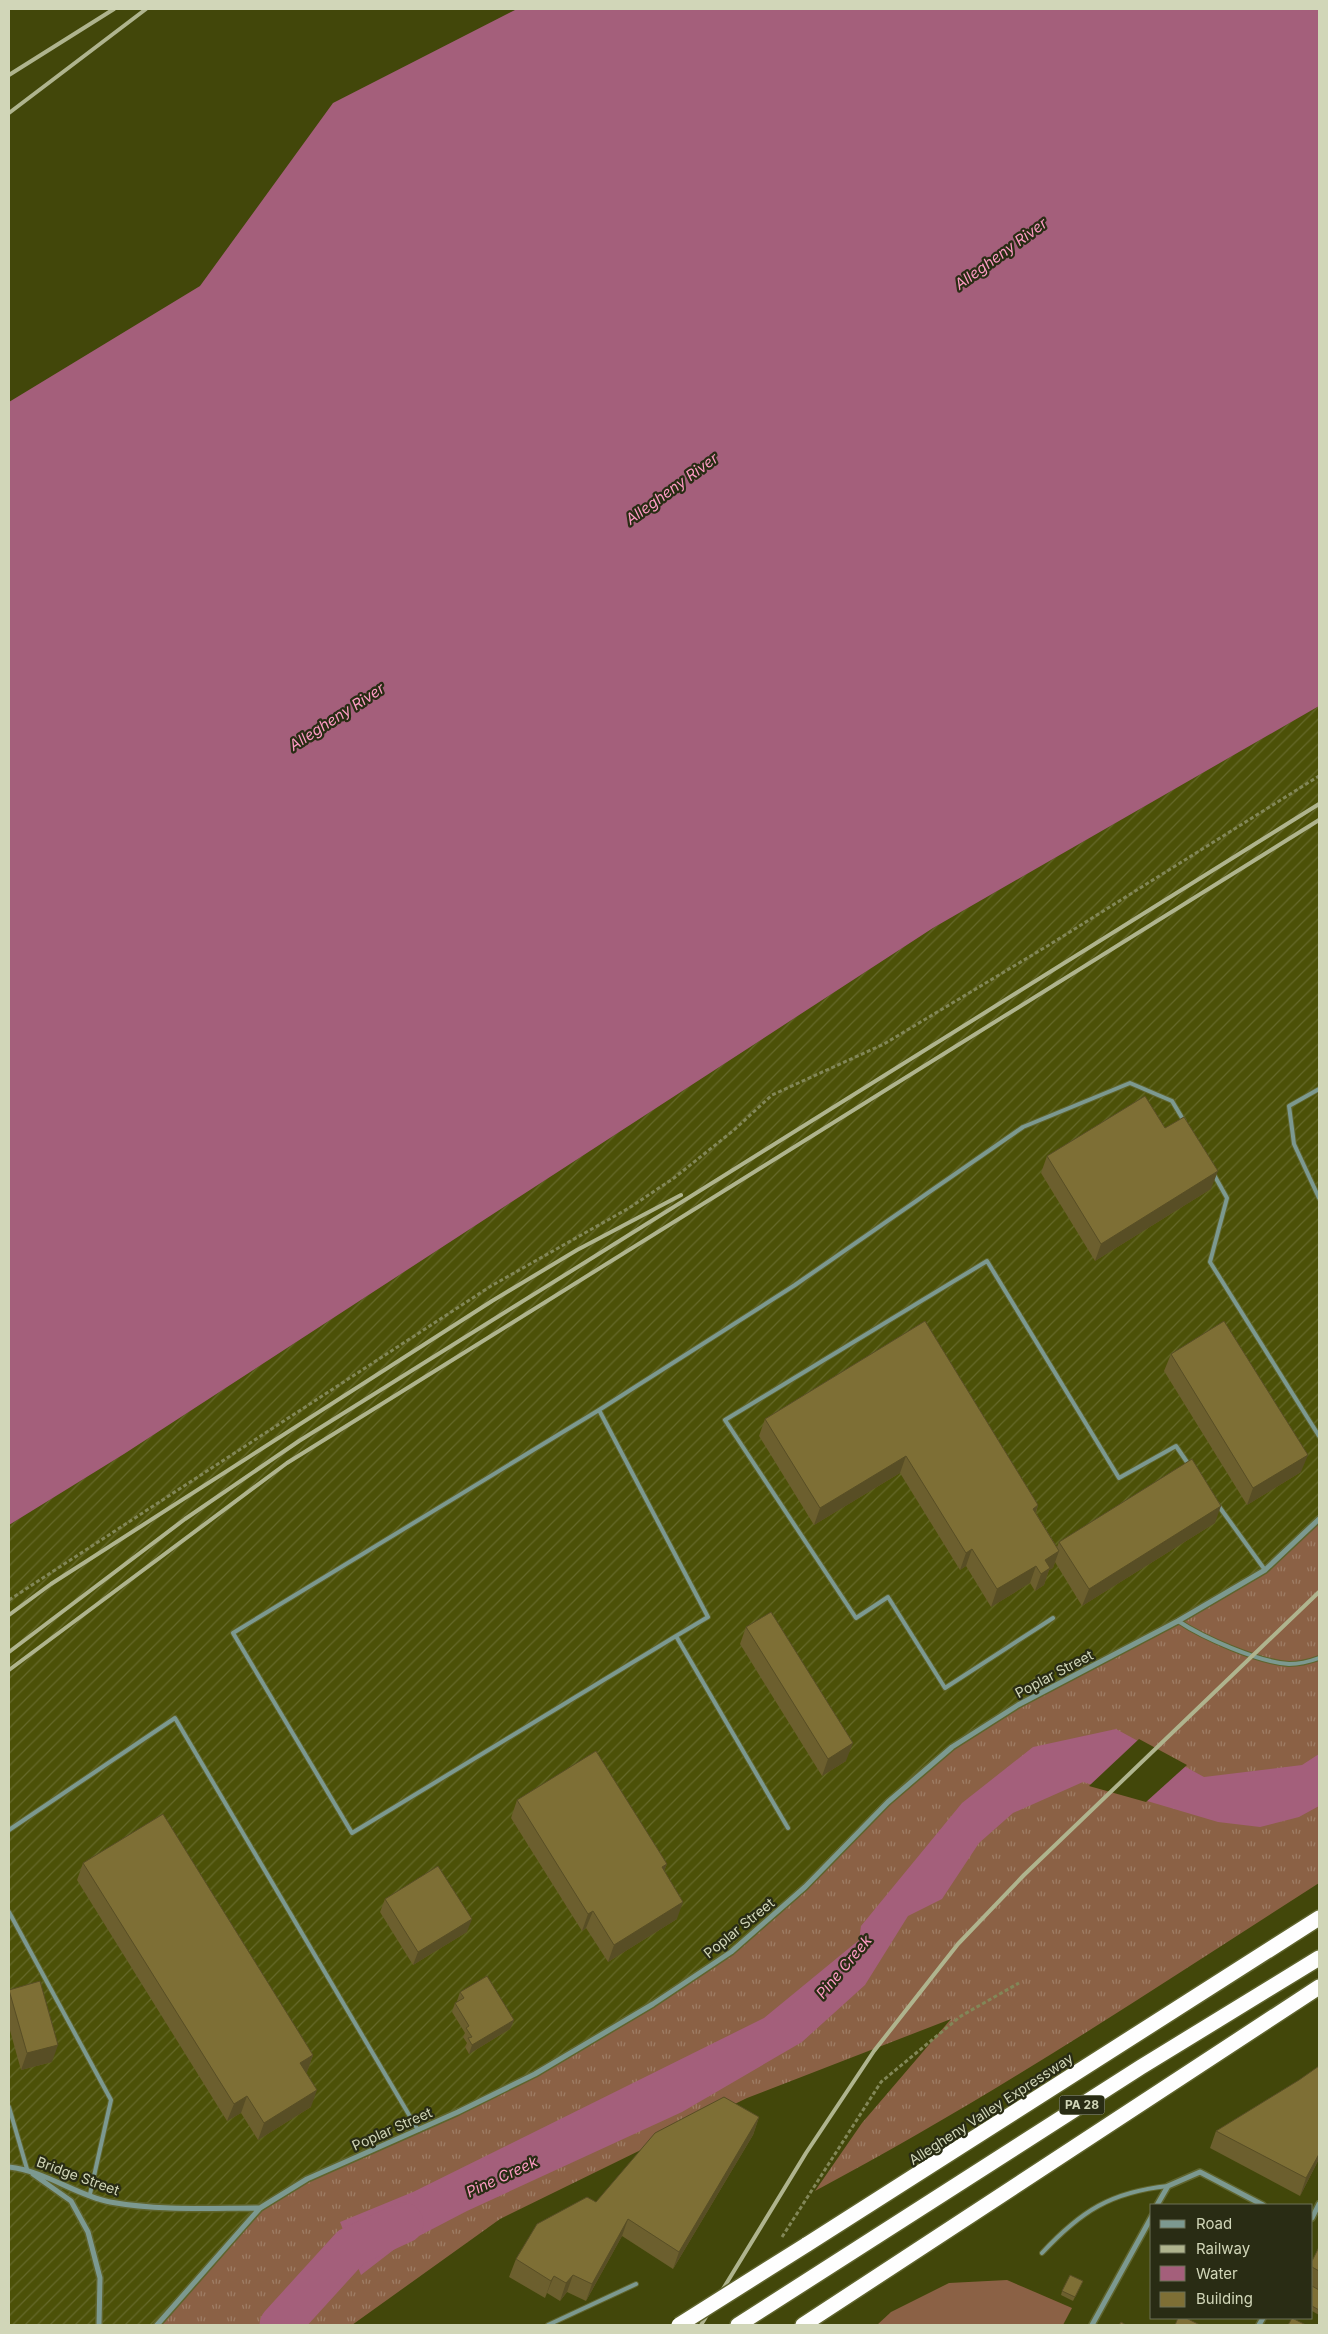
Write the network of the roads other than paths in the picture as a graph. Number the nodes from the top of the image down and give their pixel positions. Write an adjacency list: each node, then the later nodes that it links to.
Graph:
1 (1319, 1089): 4 (lane)
2 (1186, 1125): 5 (lane)
3 (1209, 1166): 6 (lane)
4 (1319, 1198)
5 (599, 1410): 13 (lane); 13 (lane)
6 (1319, 1436)
7 (1192, 1469): 11 (lane)
8 (1213, 1499): 10 (lane)
9 (1319, 1519): 10 (street, Poplar Street)
10 (1265, 1570): 12 (street, Poplar Street)
11 (1053, 1618)
12 (1178, 1621): 14 (lane); 22 (street, Poplar Street)
13 (676, 1636): 15 (lane)
14 (1319, 1658)
15 (788, 1828)
16 (9, 1830): 22 (lane)
17 (9, 1912): 26 (lane)
18 (1319, 1918): 38 (highway, Allegheny Valley Expressway / PA 28, bridge)
19 (1319, 1958): 39 (highway, PA 28)
20 (1319, 1987): 40 (highway)
21 (9, 2107): 24 (lane)
22 (418, 2130): 30 (street, Poplar Street)
23 (9, 2168): 24 (street, Bridge Street)
24 (27, 2169): 26 (street, Bridge Street); 35 (street)
25 (1168, 2186): 27 (street); 28 (street); 33 (lane)
26 (90, 2194): 30 (street, Bridge Street)
27 (1159, 2204)
28 (1261, 2204)
29 (1319, 2204): 31 (street)
30 (260, 2208): 36 (street, Poplar Street)
31 (1313, 2216)
32 (1150, 2220): 41 (street)
33 (1042, 2253)
34 (636, 2284): 37 (lane)
35 (99, 2325)
36 (157, 2325)
37 (548, 2325)
38 (680, 2325)
39 (738, 2325)
40 (803, 2325)
41 (1092, 2325)

